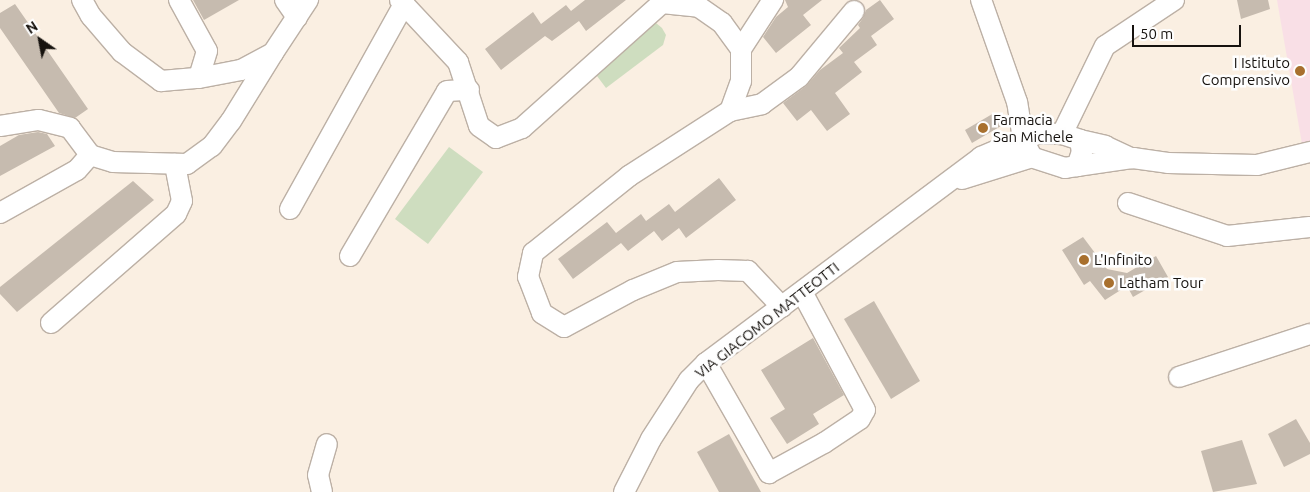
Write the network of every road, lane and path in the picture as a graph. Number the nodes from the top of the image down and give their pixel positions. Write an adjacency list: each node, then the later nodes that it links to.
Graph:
1 (82, 0): 14 (street)
2 (179, 0): 14 (street)
3 (285, 0): 11 (street)
4 (308, 0): 11 (street)
5 (773, 0): 12 (street)
6 (981, 0): 19 (street)
7 (1174, 0): 18 (street)
8 (661, 1): 12 (street); 15 (street)
9 (402, 2): 15 (street); 26 (street)
10 (854, 11): 16 (street)
11 (297, 17): 13 (street)
12 (741, 50): 16 (street)
13 (273, 53): 14 (street); 23 (street)
14 (199, 78)
15 (469, 90): 29 (street)
16 (730, 111): 31 (street)
17 (0, 126): 21 (street)
18 (1071, 137): 19 (street, VIA GIACOMO MATTEOTTI); 22 (street, VIA GIACOMO MATTEOTTI); 24 (street)
19 (1032, 143): 24 (street, VIA GIACOMO MATTEOTTI); 30 (street, VIA GIACOMO MATTEOTTI)
20 (1310, 152): 22 (street, VIA GIACOMO MATTEOTTI)
21 (90, 155): 23 (street); 27 (street)
22 (1133, 158): 24 (street, VIA GIACOMO MATTEOTTI)
23 (175, 164): 32 (street)
24 (1077, 166)
25 (1128, 203): 28 (street)
26 (290, 209)
27 (0, 214)
28 (1310, 227)
29 (350, 256)
30 (802, 292): 31 (street, VIA GIACOMO MATTEOTTI); 34 (street)
31 (782, 307): 34 (street, VIA GIACOMO MATTEOTTI)
32 (51, 323)
33 (1310, 334): 35 (street)
34 (706, 363): 38 (street, VIA GIACOMO MATTEOTTI)
35 (1179, 377)
36 (327, 444): 37 (street)
37 (322, 492)
38 (624, 492)

